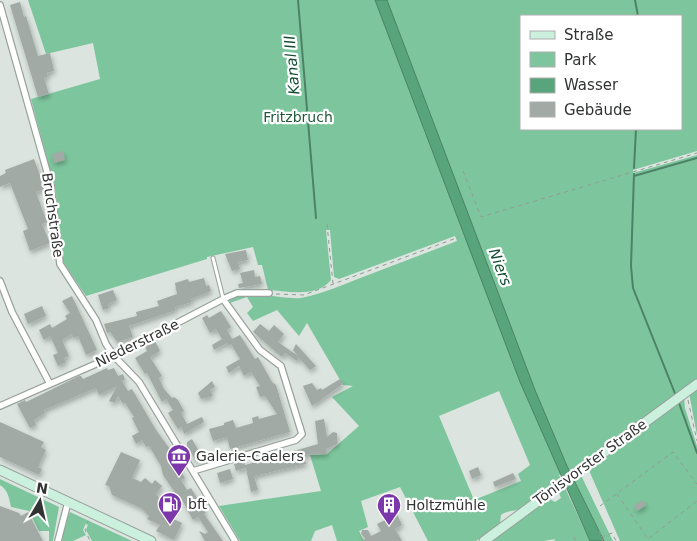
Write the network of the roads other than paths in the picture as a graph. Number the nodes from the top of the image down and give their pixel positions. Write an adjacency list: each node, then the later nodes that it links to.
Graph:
1 (0, 6): 6 (street, Bruchstraße)
2 (213, 258): 5 (lane)
3 (0, 281): 7 (street)
4 (269, 294): 5 (street, Niederstraße)
5 (223, 299): 6 (street, Niederstraße); 11 (street)
6 (114, 356): 7 (street, Niederstraße); 11 (street, Bruchstraße)
7 (50, 384): 9 (street, Niederstraße)
8 (697, 384): 16 (main road, Tönisvorster Straße)
9 (0, 406)
10 (0, 470): 12 (main road)
11 (193, 471): 15 (street, Bruchstraße)
12 (68, 502): 13 (street); 14 (main road)
13 (58, 541)
14 (151, 541)
15 (235, 541)
16 (484, 541)

